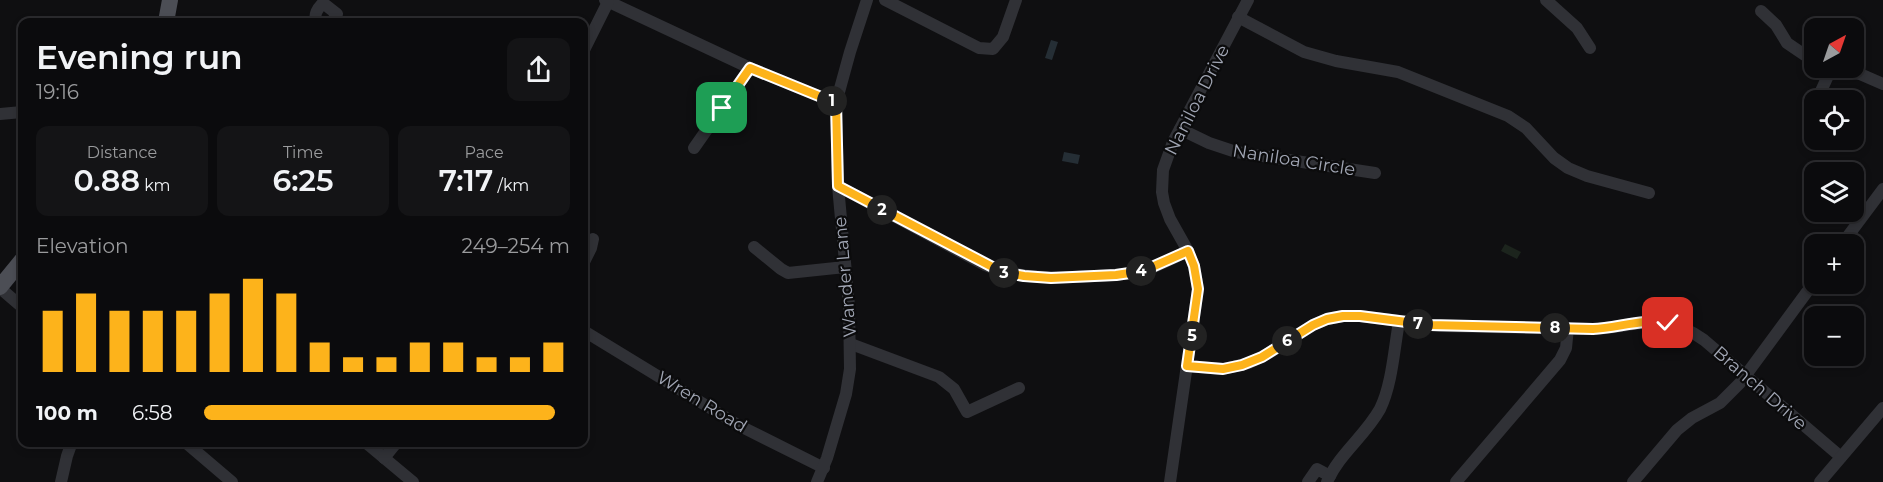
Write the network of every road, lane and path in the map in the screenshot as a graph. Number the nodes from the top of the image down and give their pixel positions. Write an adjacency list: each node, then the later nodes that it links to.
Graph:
1 (170, 0): 10 (main road)
2 (867, 0): 19 (street, Wander Lane)
3 (885, 0): 4 (street)
4 (1017, 0)
5 (1248, 0): 9 (street, Naniloa Drive)
6 (1546, 0): 14 (street)
7 (607, 1): 13 (street); 16 (street)
8 (1761, 11): 15 (street)
9 (1238, 17): 22 (street, Naniloa Drive); 27 (street)
10 (169, 18)
11 (315, 18): 12 (street)
12 (334, 18)
13 (588, 41)
14 (1590, 48)
15 (1804, 55)
16 (750, 68): 19 (street); 23 (street)
17 (1864, 76): 18 (street)
18 (1883, 84)
19 (836, 103): 25 (street, Wander Lane)
20 (18, 112): 21 (street)
21 (0, 114)
22 (1180, 129): 24 (street, Naniloa Circle); 31 (street, Naniloa Drive)
23 (694, 148)
24 (1376, 173)
25 (838, 186): 31 (street); 34 (street, Wander Lane)
26 (1883, 189): 28 (street)
27 (1649, 193)
28 (1849, 234)
29 (593, 239): 32 (street)
30 (754, 247): 34 (street)
31 (1188, 251): 42 (street, Naniloa Drive)
32 (588, 254)
33 (18, 265): 35 (main road)
34 (845, 267): 41 (street, Wander Lane)
35 (0, 288): 37 (street)
36 (1805, 294): 43 (street)
37 (18, 304)
38 (1399, 322): 39 (street, Branch Drive); 42 (street, Branch Drive); 53 (street)
39 (1568, 328): 43 (street, Branch Drive); 60 (street)
40 (588, 333): 52 (street, Wren Road)
41 (851, 344): 44 (street); 52 (street, Wander Lane)
42 (1187, 366): 58 (street, Naniloa Drive)
43 (1745, 376): 50 (street, Branch Drive); 61 (street)
44 (1019, 388)
45 (1883, 408): 50 (street)
46 (71, 447): 54 (street)
47 (191, 447): 55 (street)
48 (371, 447): 51 (street)
49 (393, 447): 51 (street)
50 (1841, 457): 62 (street)
51 (384, 458): 56 (street)
52 (824, 468): 57 (street, Wander Lane)
53 (1331, 475): 59 (street)
54 (61, 482)
55 (232, 482)
56 (412, 482)
57 (817, 482)
58 (1170, 482)
59 (1308, 482)
60 (1456, 482)
61 (1633, 482)
62 (1820, 482)

